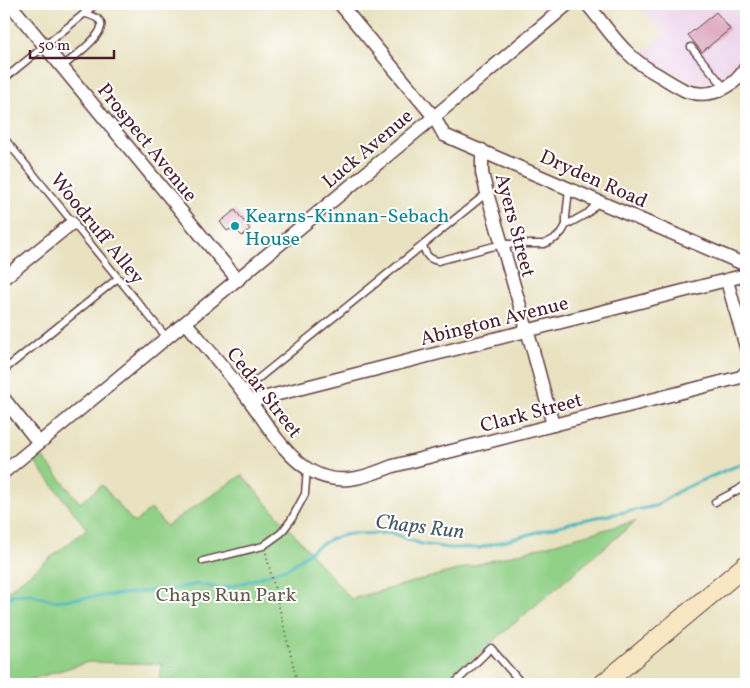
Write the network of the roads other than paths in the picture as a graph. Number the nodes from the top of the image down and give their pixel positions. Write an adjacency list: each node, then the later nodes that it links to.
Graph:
1 (10, 4): 7 (street, Prospect Avenue)
2 (96, 4): 6 (lane)
3 (568, 4): 13 (street, Luck Avenue)
4 (587, 4): 12 (street)
5 (344, 5): 13 (street)
6 (84, 13): 7 (lane); 9 (lane)
7 (44, 45): 9 (street, Prospect Avenue); 11 (lane)
8 (690, 46): 12 (lane)
9 (62, 67): 27 (street, Prospect Avenue)
10 (745, 74): 12 (street)
11 (4, 80)
12 (725, 88)
13 (434, 117): 15 (street, Dryden Road); 27 (street, Luck Avenue)
14 (4, 138): 19 (lane, Woodruff Alley)
15 (482, 150): 16 (street, Dryden Road); 17 (street, Ayers Street)
16 (569, 188): 18 (street, Dryden Road); 20 (lane)
17 (487, 193): 21 (street, Ayers Street); 22 (lane)
18 (599, 201): 20 (lane); 23 (street, Dryden Road)
19 (72, 223): 25 (street); 26 (lane, Woodruff Alley)
20 (566, 225): 21 (lane)
21 (502, 244): 22 (lane); 30 (street, Ayers Street)
22 (422, 246): 35 (lane)
23 (746, 265)
24 (746, 275): 28 (street, Abington Avenue)
25 (4, 278)
26 (118, 278): 31 (lane, Woodruff Alley); 33 (lane)
27 (238, 280): 29 (street, Luck Avenue)
28 (727, 281): 30 (street, Abington Avenue); 32 (street)
29 (186, 323): 31 (street, Luck Avenue); 35 (street, Cedar Street)
30 (526, 331): 35 (street, Abington Avenue); 37 (street, Ayers Street)
31 (167, 338): 38 (street, Luck Avenue)
32 (746, 347)
33 (4, 370)
34 (746, 372): 37 (street, Clark Street)
35 (247, 396): 39 (street, Cedar Street)
36 (4, 399): 38 (street)
37 (553, 425): 41 (street, Clark Street)
38 (39, 442): 40 (street, Luck Avenue)
39 (307, 468): 41 (street, Cedar Street); 44 (lane)
40 (4, 472)
41 (323, 476)
42 (746, 484): 43 (lane)
43 (715, 502)
44 (203, 561)
45 (746, 565): 48 (street)
46 (454, 684): 47 (lane)
47 (522, 684)
48 (603, 684)

